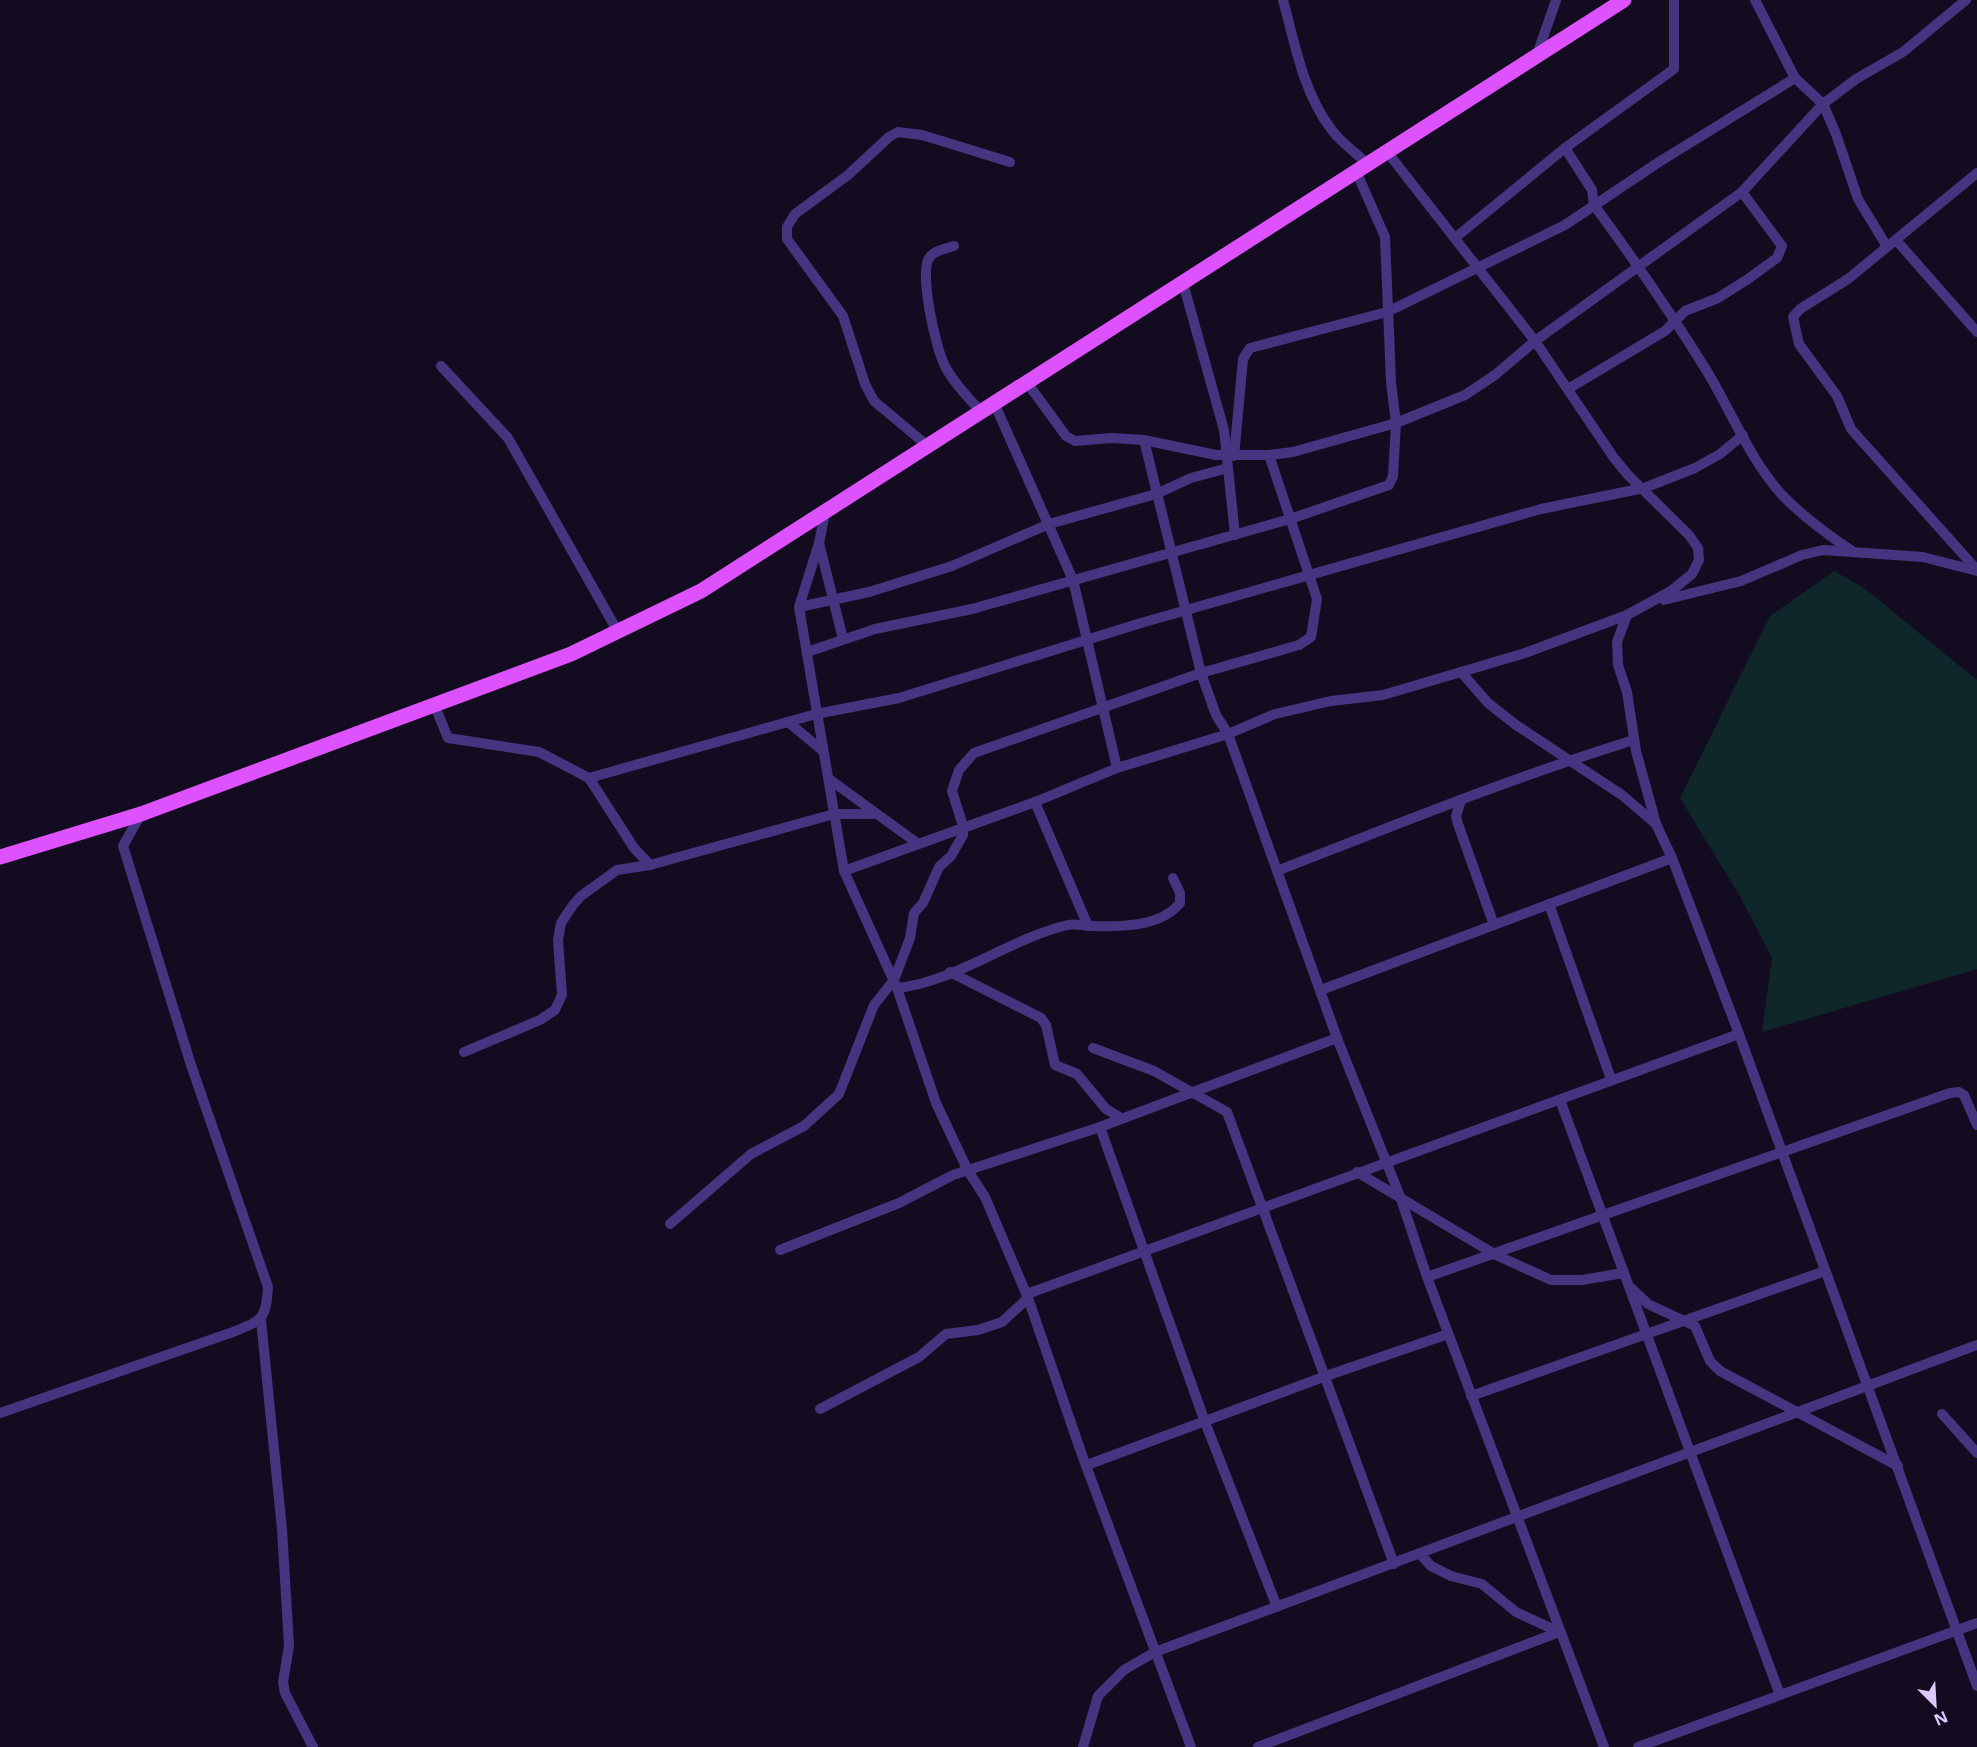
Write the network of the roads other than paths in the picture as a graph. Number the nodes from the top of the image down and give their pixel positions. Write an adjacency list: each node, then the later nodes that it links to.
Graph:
1 (1283, 0): 13 (street)
2 (1556, 0): 7 (street)
3 (1624, 0): 7 (main road)
4 (1674, 0): 10 (street)
5 (1755, 0): 8 (street)
6 (1966, 0): 9 (street)
7 (1537, 55): 11 (main road)
8 (1795, 78): 9 (street); 16 (street)
9 (1823, 104): 15 (street); 19 (street)
10 (1565, 148): 16 (street); 17 (street)
11 (1388, 153): 13 (main road); 17 (street)
12 (1010, 162): 35 (street)
13 (1362, 167): 23 (main road); 24 (street)
14 (1977, 173): 18 (street)
15 (1742, 192): 21 (street); 25 (street)
16 (1594, 205): 21 (street); 22 (street)
17 (1455, 238): 22 (street)
18 (1896, 240): 19 (street); 26 (street)
19 (1886, 245): 48 (street)
20 (954, 246): 31 (street)
21 (1638, 265): 25 (street); 27 (street)
22 (1476, 267): 24 (street); 27 (street)
23 (1183, 283): 29 (main road); 37 (street)
24 (1387, 312): 32 (street); 37 (street)
25 (1676, 322): 30 (street); 33 (street)
26 (1977, 332)
27 (1534, 340): 30 (street); 32 (street)
28 (441, 366): 56 (street)
29 (1028, 384): 31 (main road); 34 (street)
30 (1568, 389): 39 (street)
31 (989, 409): 35 (main road); 43 (street)
32 (1396, 423): 36 (street); 42 (street)
33 (1743, 435): 39 (street); 46 (street)
34 (1144, 440): 37 (street); 40 (street)
35 (929, 447): 41 (main road)
36 (1269, 455): 37 (street); 42 (street)
37 (1231, 456): 38 (street)
38 (1228, 468): 40 (street); 44 (street)
39 (1644, 488): 49 (street); 52 (street)
40 (1156, 494): 43 (street); 47 (street)
41 (825, 513): 45 (street); 56 (main road)
42 (1290, 519): 44 (street); 49 (street)
43 (1049, 524): 50 (street); 51 (street)
44 (1235, 535): 47 (street)
45 (819, 543): 51 (street); 53 (street)
46 (1852, 551): 48 (street); 52 (street)
47 (1172, 552): 50 (street); 54 (street)
48 (1977, 571)
49 (1309, 576): 54 (street); 61 (street)
50 (1073, 580): 57 (street); 58 (street)
51 (833, 601): 53 (street); 57 (street)
52 (1652, 604): 55 (street)
53 (799, 607): 59 (street)
54 (1187, 610): 58 (street); 61 (street)
55 (1627, 615): 60 (street); 67 (street)
56 (618, 632): 62 (main road)
57 (843, 639): 59 (street)
58 (1088, 640): 63 (street); 64 (street)
59 (807, 652): 64 (street)
60 (1461, 672): 66 (street); 69 (street)
61 (1201, 673): 63 (street); 66 (street)
62 (434, 704): 71 (street); 76 (main road)
63 (1103, 705): 70 (street); 79 (street)
64 (816, 714): 65 (street); 68 (street)
65 (788, 723): 68 (street); 71 (street)
66 (1228, 734): 70 (street); 85 (street)
67 (1634, 740): 69 (street); 78 (street)
68 (823, 751): 72 (street)
69 (1569, 760): 73 (street); 78 (street)
70 (1117, 768): 74 (street)
71 (589, 778): 83 (street)
72 (829, 779): 75 (street); 77 (street)
73 (1461, 800): 85 (street); 88 (street)
74 (1035, 802): 79 (street); 89 (street)
75 (874, 813): 77 (street); 80 (street)
76 (141, 814): 81 (main road); 118 (street)
77 (834, 814): 83 (street); 84 (street)
78 (1656, 824): 82 (street)
79 (963, 826): 80 (street); 91 (street)
80 (917, 843): 84 (street)
81 (0, 857)
82 (1672, 858): 87 (street); 93 (street)
83 (650, 865): 96 (street)
84 (844, 871): 91 (street)
85 (1277, 871): 92 (street)
86 (1173, 878): 89 (street)
87 (1549, 904): 88 (street); 97 (street)
88 (1494, 925): 92 (street)
89 (1088, 926): 90 (street)
90 (950, 972): 91 (street); 100 (street)
91 (895, 984): 105 (street); 110 (street)
92 (1321, 990): 94 (street)
93 (1739, 1034): 97 (street); 103 (street)
94 (1337, 1038): 98 (street); 104 (street)
95 (1093, 1048): 98 (street)
96 (464, 1052)
97 (1611, 1079): 99 (street)
98 (1192, 1092): 100 (street); 108 (street)
99 (1560, 1100): 104 (street); 109 (street)
100 (1121, 1119): 102 (street)
101 (1977, 1125): 103 (street)
102 (1100, 1126): 105 (street); 112 (street)
103 (1781, 1152): 109 (street); 114 (street)
104 (1385, 1162): 106 (street); 107 (street)
105 (968, 1171): 111 (street); 117 (street)
106 (1357, 1172): 107 (street); 108 (street)
107 (1401, 1199): 113 (street); 116 (street)
108 (1262, 1208): 112 (street); 123 (street)
109 (1602, 1217): 113 (street); 115 (street)
110 (670, 1224)
111 (780, 1250)
112 (1144, 1250): 117 (street); 130 (street)
113 (1496, 1255): 115 (street); 116 (street)
114 (1825, 1271): 119 (street); 124 (street)
115 (1625, 1276): 119 (street); 121 (street)
116 (1427, 1277): 120 (street)
117 (1028, 1296): 126 (street); 133 (street)
118 (261, 1320): 127 (street); 145 (street)
119 (1687, 1320): 121 (street); 128 (street)
120 (1449, 1334): 123 (street); 125 (street)
121 (1646, 1335): 125 (street); 131 (street)
122 (1977, 1345): 124 (street)
123 (1326, 1376): 130 (street); 137 (street)
124 (1869, 1386): 128 (street); 134 (street)
125 (1472, 1396): 135 (street)
126 (820, 1409)
127 (0, 1413)
128 (1800, 1413): 131 (street); 134 (street)
129 (1942, 1414): 132 (street)
130 (1205, 1422): 133 (street); 138 (street)
131 (1689, 1453): 135 (street); 144 (street)
132 (1977, 1453)
133 (1087, 1465): 142 (street)
134 (1898, 1466): 140 (street)
135 (1517, 1518): 136 (street); 141 (street)
136 (1420, 1554): 137 (street); 141 (street)
137 (1394, 1564): 138 (street)
138 (1277, 1607): 142 (street)
139 (1977, 1623): 140 (street)
140 (1956, 1631): 143 (street); 144 (street)
141 (1559, 1632): 148 (street); 149 (street)
142 (1155, 1652): 146 (street); 147 (street)
143 (1977, 1686)
144 (1780, 1695): 150 (street)
145 (313, 1747)
146 (1083, 1747)
147 (1191, 1747)
148 (1258, 1747)
149 (1604, 1747)
150 (1638, 1747)

